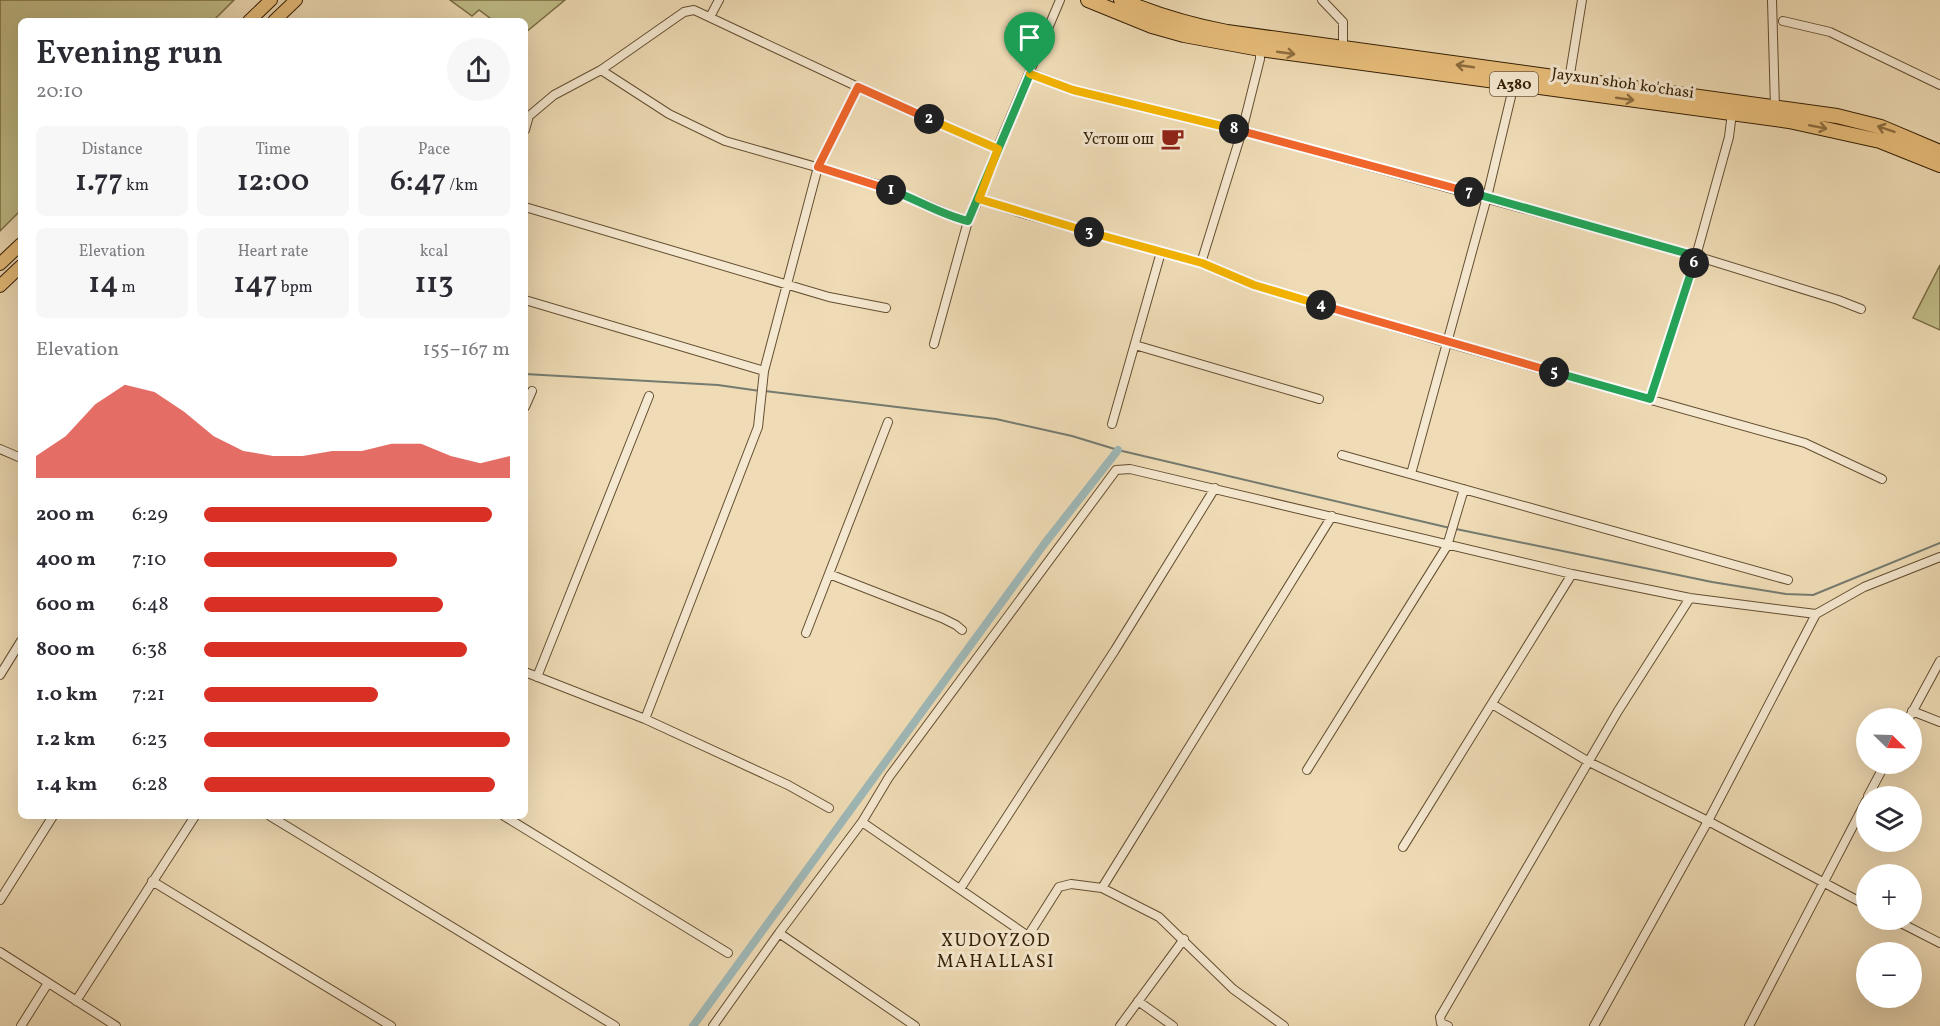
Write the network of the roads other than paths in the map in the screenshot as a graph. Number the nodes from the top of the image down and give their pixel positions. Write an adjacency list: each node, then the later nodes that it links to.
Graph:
1 (271, 0): 11 (main road)
2 (296, 0): 12 (main road)
3 (719, 0): 10 (street)
4 (1060, 0): 17 (street)
5 (1088, 0): 15 (highway, Jayxun shoh ko'chasi / A380)
6 (1121, 0): 14 (highway, Jayxun shoh ko'chasi / A380)
7 (1322, 0): 14 (street)
8 (1582, 0): 18 (street)
9 (1772, 0): 22 (street)
10 (710, 17): 16 (street); 21 (street)
11 (252, 18)
12 (277, 18)
13 (1784, 21): 20 (street)
14 (1343, 48): 18 (highway, Jayxun shoh ko'chasi / A380, one-way to 14)
15 (1260, 49): 19 (highway, Jayxun shoh ko'chasi / A380, one-way to 19); 25 (street)
16 (601, 70): 24 (street); 29 (street)
17 (1030, 74): 25 (street); 26 (street)
18 (1569, 80): 22 (highway, Jayxun shoh ko'chasi / A380)
19 (1514, 84): 23 (highway, Jayxun shoh ko'chasi / A380, one-way to 23); 30 (street)
20 (1940, 85)
21 (858, 87): 26 (street); 29 (street)
22 (1774, 108): 27 (highway, Jayxun shoh ko'chasi / A380, one-way to 22)
23 (1732, 113): 28 (highway, Jayxun shoh ko'chasi / A380, one-way to 28); 36 (street)
24 (528, 120)
25 (1242, 131): 30 (street); 37 (street)
26 (998, 149): 31 (street)
27 (1940, 152)
28 (1940, 165)
29 (818, 167): 33 (street); 40 (street)
30 (1487, 197): 36 (street); 45 (street)
31 (979, 199): 33 (street); 35 (street)
32 (528, 208): 40 (street)
33 (968, 221): 46 (street)
34 (18, 247): 38 (main road)
35 (1161, 252): 37 (street); 47 (street)
36 (1696, 256): 44 (street); 52 (street)
37 (1202, 263): 45 (street)
38 (0, 264)
39 (18, 270): 41 (main road)
40 (786, 285): 43 (street); 48 (street)
41 (0, 286)
42 (528, 301): 48 (street)
43 (886, 308)
44 (1861, 309)
45 (1448, 343): 52 (street); 59 (street)
46 (934, 344)
47 (1135, 345): 51 (street); 55 (street)
48 (764, 371): 81 (street)
49 (532, 391): 53 (street)
50 (649, 396): 77 (street)
51 (1319, 399)
52 (1650, 399): 60 (street)
53 (528, 400)
54 (888, 422): 66 (street)
55 (1112, 424)
56 (0, 449): 58 (street)
57 (1342, 455): 59 (street)
58 (18, 457)
59 (1411, 474): 62 (street)
60 (1882, 479)
61 (1215, 488): 63 (street); 92 (street); 97 (street)
62 (1464, 489): 64 (street); 68 (street)
63 (1332, 516): 64 (street); 96 (street)
64 (1449, 542): 67 (street); 84 (street)
65 (1940, 558): 70 (street)
66 (829, 574): 71 (street); 72 (street)
67 (1572, 574): 69 (street); 78 (street)
68 (1788, 580)
69 (1690, 598): 70 (street); 83 (street)
70 (1816, 614): 90 (street)
71 (962, 630)
72 (806, 633)
73 (18, 646): 76 (street)
74 (1940, 661): 79 (street)
75 (528, 673): 77 (street)
76 (0, 675)
77 (537, 677): 81 (street)
78 (1492, 704): 83 (street); 93 (street)
79 (1915, 708)
80 (1922, 718): 82 (street)
81 (645, 719): 85 (street)
82 (1940, 722)
83 (1589, 762): 90 (street); 118 (street)
84 (1307, 770)
85 (829, 808)
86 (51, 819): 98 (street)
87 (193, 819): 94 (street)
88 (275, 819): 112 (street)
89 (509, 819): 105 (street)
90 (1708, 821): 95 (street); 119 (street)
91 (1856, 821): 95 (street)
92 (862, 822): 97 (street); 101 (street)
93 (1403, 847)
94 (152, 881): 107 (street); 111 (street)
95 (1824, 883): 99 (street); 120 (street)
96 (1102, 888): 97 (street); 102 (street)
97 (960, 889)
98 (0, 900)
99 (1856, 900)
100 (1914, 930): 103 (street)
101 (779, 933): 113 (street); 114 (street)
102 (1184, 939): 108 (street); 117 (street)
103 (1940, 943)
104 (0, 952): 106 (street)
105 (728, 953)
106 (48, 983): 107 (street); 109 (street)
107 (76, 1001): 110 (street)
108 (1138, 1001): 115 (street); 116 (street)
109 (21, 1026)
110 (116, 1026)
111 (391, 1026)
112 (615, 1026)
113 (713, 1026)
114 (915, 1026)
115 (1120, 1026)
116 (1173, 1026)
117 (1284, 1026)
118 (1448, 1026)
119 (1594, 1026)
120 (1749, 1026)

